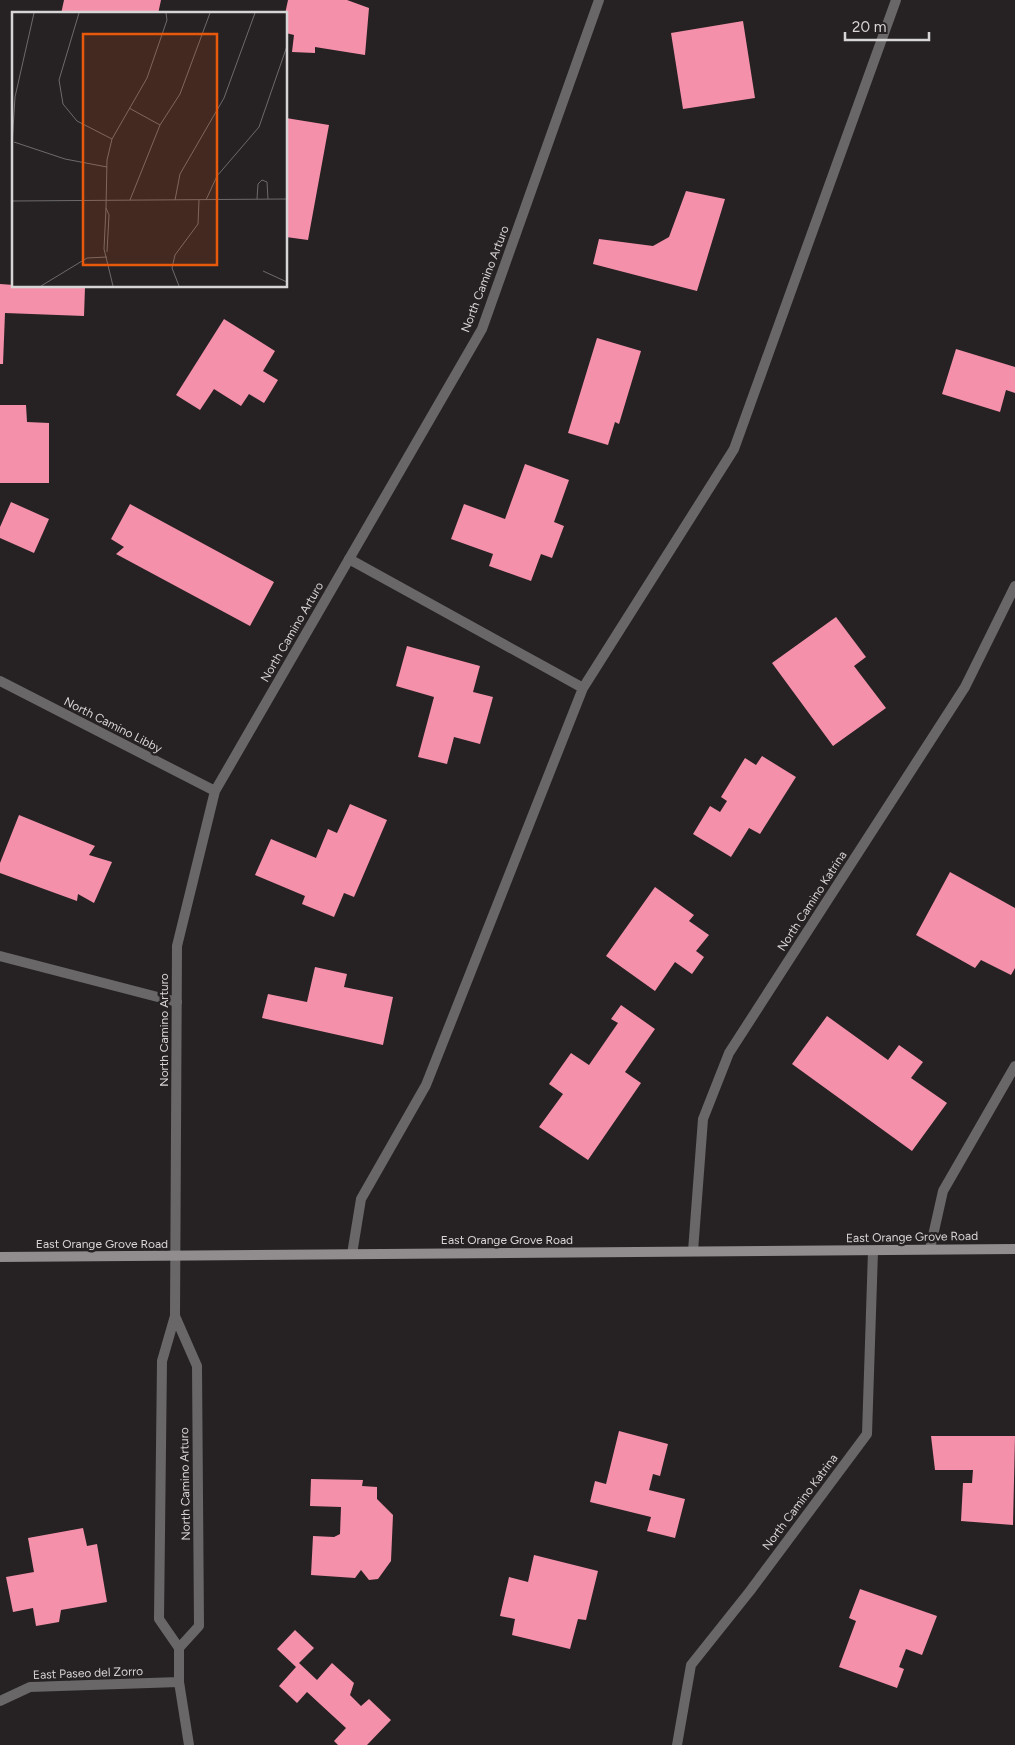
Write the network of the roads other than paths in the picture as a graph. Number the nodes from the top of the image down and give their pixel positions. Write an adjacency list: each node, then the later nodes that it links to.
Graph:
1 (599, 0): 3 (street, North Camino Arturo)
2 (896, 0): 6 (street)
3 (349, 559): 6 (street); 7 (street, North Camino Arturo)
4 (1015, 586): 13 (street, North Camino Katrina)
5 (0, 681): 7 (street, North Camino Libby)
6 (583, 688): 15 (street)
7 (215, 791): 9 (street, North Camino Arturo)
8 (0, 956): 9 (street)
9 (177, 1002): 16 (street, North Camino Arturo)
10 (1015, 1066): 11 (street)
11 (930, 1249): 12 (main road, East Orange Grove Road); 14 (main road, East Orange Grove Road)
12 (1015, 1249)
13 (693, 1251): 14 (main road, East Orange Grove Road); 15 (main road, East Orange Grove Road)
14 (873, 1251): 23 (street, North Camino Katrina)
15 (352, 1254): 16 (main road, East Orange Grove Road)
16 (175, 1256): 17 (main road, East Orange Grove Road); 18 (street, North Camino Arturo)
17 (0, 1257)
18 (175, 1316): 19 (street, North Camino Arturo); 19 (street, North Camino Arturo)
19 (179, 1648): 20 (street)
20 (179, 1682): 21 (street, East Paseo del Zorro); 22 (street)
21 (0, 1701)
22 (189, 1745)
23 (677, 1745)

